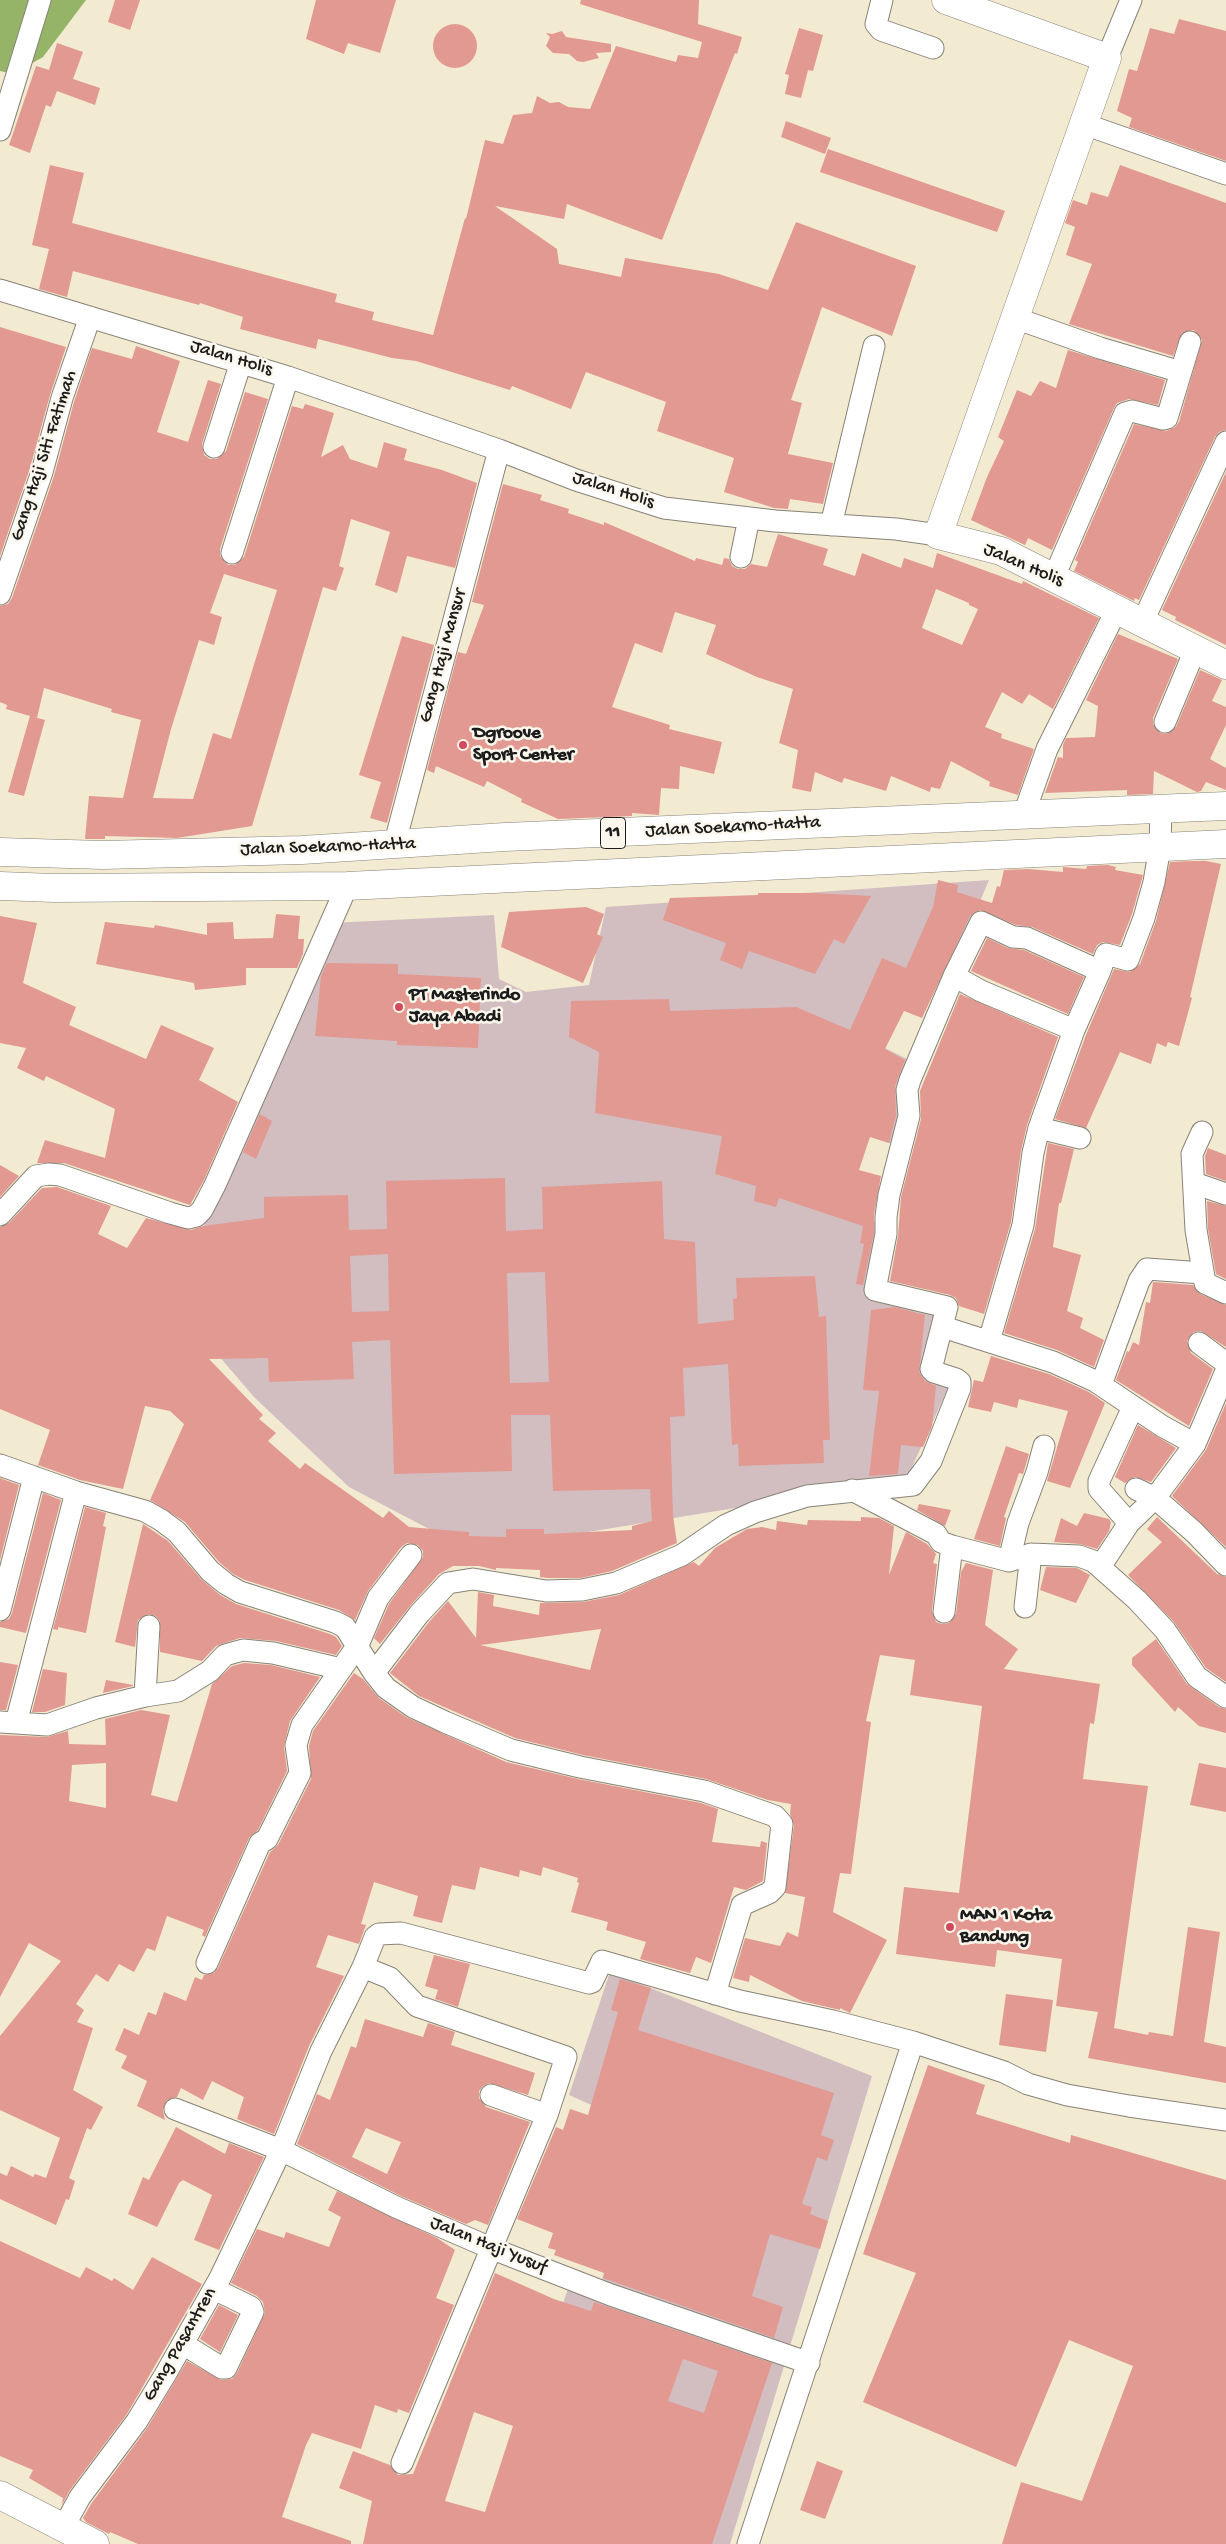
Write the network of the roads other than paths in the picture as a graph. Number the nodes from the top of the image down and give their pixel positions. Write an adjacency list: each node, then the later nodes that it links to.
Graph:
1 (40, 0): 8 (street)
2 (882, 0): 5 (street)
3 (946, 0): 6 (main road)
4 (1131, 0): 6 (street)
5 (934, 48)
6 (1107, 58): 7 (main road)
7 (1084, 124): 9 (street); 12 (main road)
8 (0, 130)
9 (1226, 174)
10 (0, 290): 11 (street, Jalan Holis)
11 (90, 317): 15 (street, Jalan Holis); 27 (street, Gang Haji Siti Fatimah)
12 (1015, 318): 16 (street); 23 (main road)
13 (1190, 342): 16 (street)
14 (874, 346): 22 (street)
15 (242, 362): 17 (street, Jalan Holis); 19 (street)
16 (1180, 372): 26 (street)
17 (288, 377): 20 (street, Jalan Holis); 24 (street)
18 (1226, 442): 29 (street)
19 (214, 447)
20 (497, 458): 21 (street, Jalan Holis); 37 (street, Gang Haji Mansur)
21 (749, 518): 22 (street, Jalan Holis); 25 (street)
22 (832, 525): 23 (street, Jalan Holis)
23 (938, 535): 26 (main road, Jalan Holis)
24 (232, 553)
25 (741, 557)
26 (1054, 577): 28 (main road, Jalan Holis)
27 (0, 594)
28 (1116, 609): 29 (main road, Jalan Holis); 35 (street)
29 (1143, 622): 30 (main road, Jalan Holis)
30 (1195, 650): 31 (main road, Jalan Holis); 32 (street)
31 (1226, 664)
32 (1165, 722)
33 (1226, 806): 34 (main road, Jalan Soekarno-Hatta / 11)
34 (1160, 809): 35 (main road, Jalan Soekarno-Hatta / 11); 38 (street)
35 (1024, 814): 37 (main road, Jalan Soekarno-Hatta / 11)
36 (1226, 844): 38 (main road, Jalan Soekarno-Hatta / 11)
37 (394, 846): 39 (main road, Jalan Soekarno-Hatta / 11)
38 (1160, 847): 41 (main road, Jalan Soekarno-Hatta / 11); 42 (street)
39 (0, 852)
40 (0, 886): 41 (main road, Jalan Soekarno-Hatta / 11)
41 (347, 886): 50 (street)
42 (1100, 971): 43 (street); 44 (street)
43 (954, 976): 44 (street); 53 (street)
44 (1074, 1030): 45 (street)
45 (1039, 1128): 47 (street); 54 (street)
46 (1202, 1132): 48 (street)
47 (1080, 1138)
48 (1194, 1183): 49 (street); 51 (street)
49 (1226, 1194)
50 (0, 1214)
51 (1203, 1273): 52 (street); 57 (street)
52 (1226, 1293)
53 (943, 1327): 54 (street); 64 (street)
54 (989, 1341): 57 (street)
55 (1199, 1342): 56 (street)
56 (1226, 1372): 59 (street)
57 (1101, 1385): 58 (street)
58 (1133, 1407): 59 (street); 67 (street)
59 (1195, 1444): 66 (street)
60 (1044, 1446): 71 (street)
61 (0, 1465): 62 (street)
62 (34, 1476): 65 (street); 75 (street)
63 (1136, 1489): 66 (street)
64 (852, 1490): 68 (street); 80 (street)
65 (76, 1492): 78 (street); 83 (street)
66 (1155, 1498): 67 (street); 72 (street)
67 (1129, 1523): 73 (street)
68 (952, 1546): 71 (street); 76 (street)
69 (1031, 1554): 71 (street); 73 (street); 74 (street)
70 (411, 1555): 78 (street)
71 (1009, 1561)
72 (1226, 1565)
73 (1100, 1567): 81 (street)
74 (1025, 1607)
75 (0, 1610)
76 (944, 1612)
77 (149, 1626): 82 (street)
78 (358, 1645): 79 (street); 80 (street)
79 (341, 1669): 82 (street); 84 (street)
80 (374, 1673): 86 (street)
81 (1221, 1686)
82 (145, 1696): 83 (street)
83 (8, 1723)
84 (207, 1963)
85 (363, 1967): 86 (street, Gang Pasantren); 90 (street); 92 (street, Gang Pasantren)
86 (715, 1994): 87 (street)
87 (912, 2042): 91 (street); 96 (street)
88 (491, 2096): 90 (street)
89 (175, 2109): 92 (street, Jalan Haji Yusuf)
90 (547, 2115): 93 (street)
91 (1226, 2120)
92 (280, 2150): 93 (street, Jalan Haji Yusuf); 94 (street, Gang Pasantren)
93 (493, 2249): 96 (street, Jalan Haji Yusuf); 97 (street)
94 (214, 2289): 95 (street, Gang Pasantren); 95 (street)
95 (183, 2344): 99 (street, Gang Pasantren)
96 (809, 2363): 101 (street)
97 (402, 2463)
98 (0, 2495): 99 (main road)
99 (63, 2528): 100 (main road)
100 (93, 2544)
101 (748, 2544)

